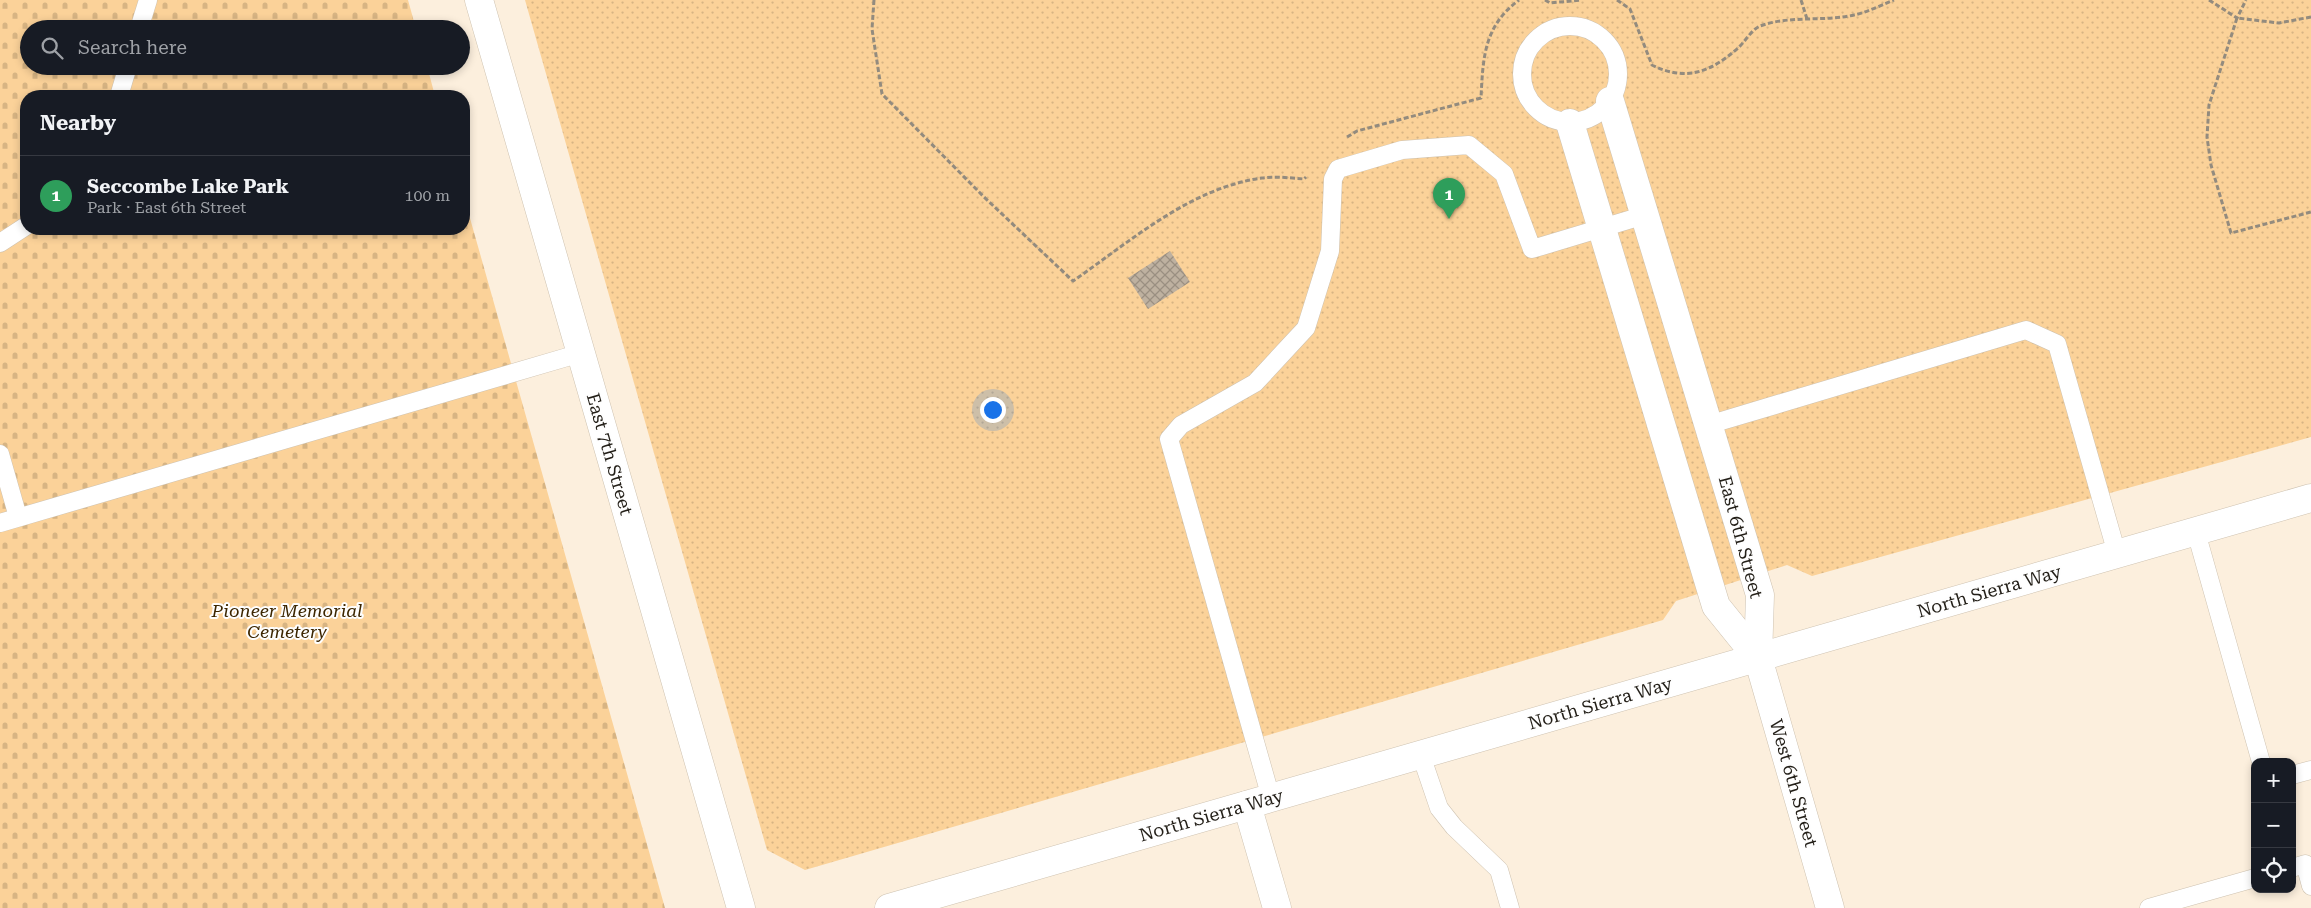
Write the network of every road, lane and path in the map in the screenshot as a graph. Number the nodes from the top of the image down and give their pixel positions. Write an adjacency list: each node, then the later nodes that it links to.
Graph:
1 (148, 0): 15 (lane)
2 (479, 0): 27 (street, East 7th Street)
3 (874, 0): 21 (path)
4 (1520, 0): 20 (path)
5 (1545, 0): 6 (path)
6 (1581, 0)
7 (1617, 0): 14 (path)
8 (1801, 0): 14 (path)
9 (1894, 0): 14 (path)
10 (2209, 0): 13 (path)
11 (2246, 0): 13 (path)
12 (2311, 17): 13 (path)
13 (2237, 18): 22 (path)
14 (1807, 19)
15 (142, 20)
16 (125, 75): 17 (lane)
17 (121, 90)
18 (1610, 101): 19 (lane); 19 (lane); 23 (street, East 6th Street)
19 (1570, 122): 24 (street)
20 (1340, 141)
21 (1309, 172)
22 (2311, 212)
23 (1645, 215): 24 (lane); 28 (street, East 6th Street)
24 (1602, 228): 35 (street); 40 (lane)
25 (20, 230): 26 (lane)
26 (0, 243)
27 (581, 353): 31 (lane); 44 (street, East 7th Street)
28 (1708, 425): 34 (lane); 35 (street, East 6th Street)
29 (0, 454): 31 (lane)
30 (2311, 498): 33 (street, North Sierra Way)
31 (18, 517): 32 (lane)
32 (0, 523)
33 (2196, 532): 34 (street, North Sierra Way); 37 (lane)
34 (2118, 554): 35 (street, North Sierra Way)
35 (1758, 658): 36 (street, North Sierra Way); 48 (street, West 6th Street)
36 (1421, 755): 40 (street, North Sierra Way); 47 (lane)
37 (2260, 758)
38 (2311, 770): 39 (lane)
39 (2296, 774)
40 (1259, 802): 45 (street, North Sierra Way); 46 (street)
41 (2296, 867): 43 (lane)
42 (2251, 879): 49 (lane)
43 (2311, 886)
44 (741, 908)
45 (889, 908)
46 (1277, 908)
47 (1510, 908)
48 (1830, 908)
49 (2149, 908)

